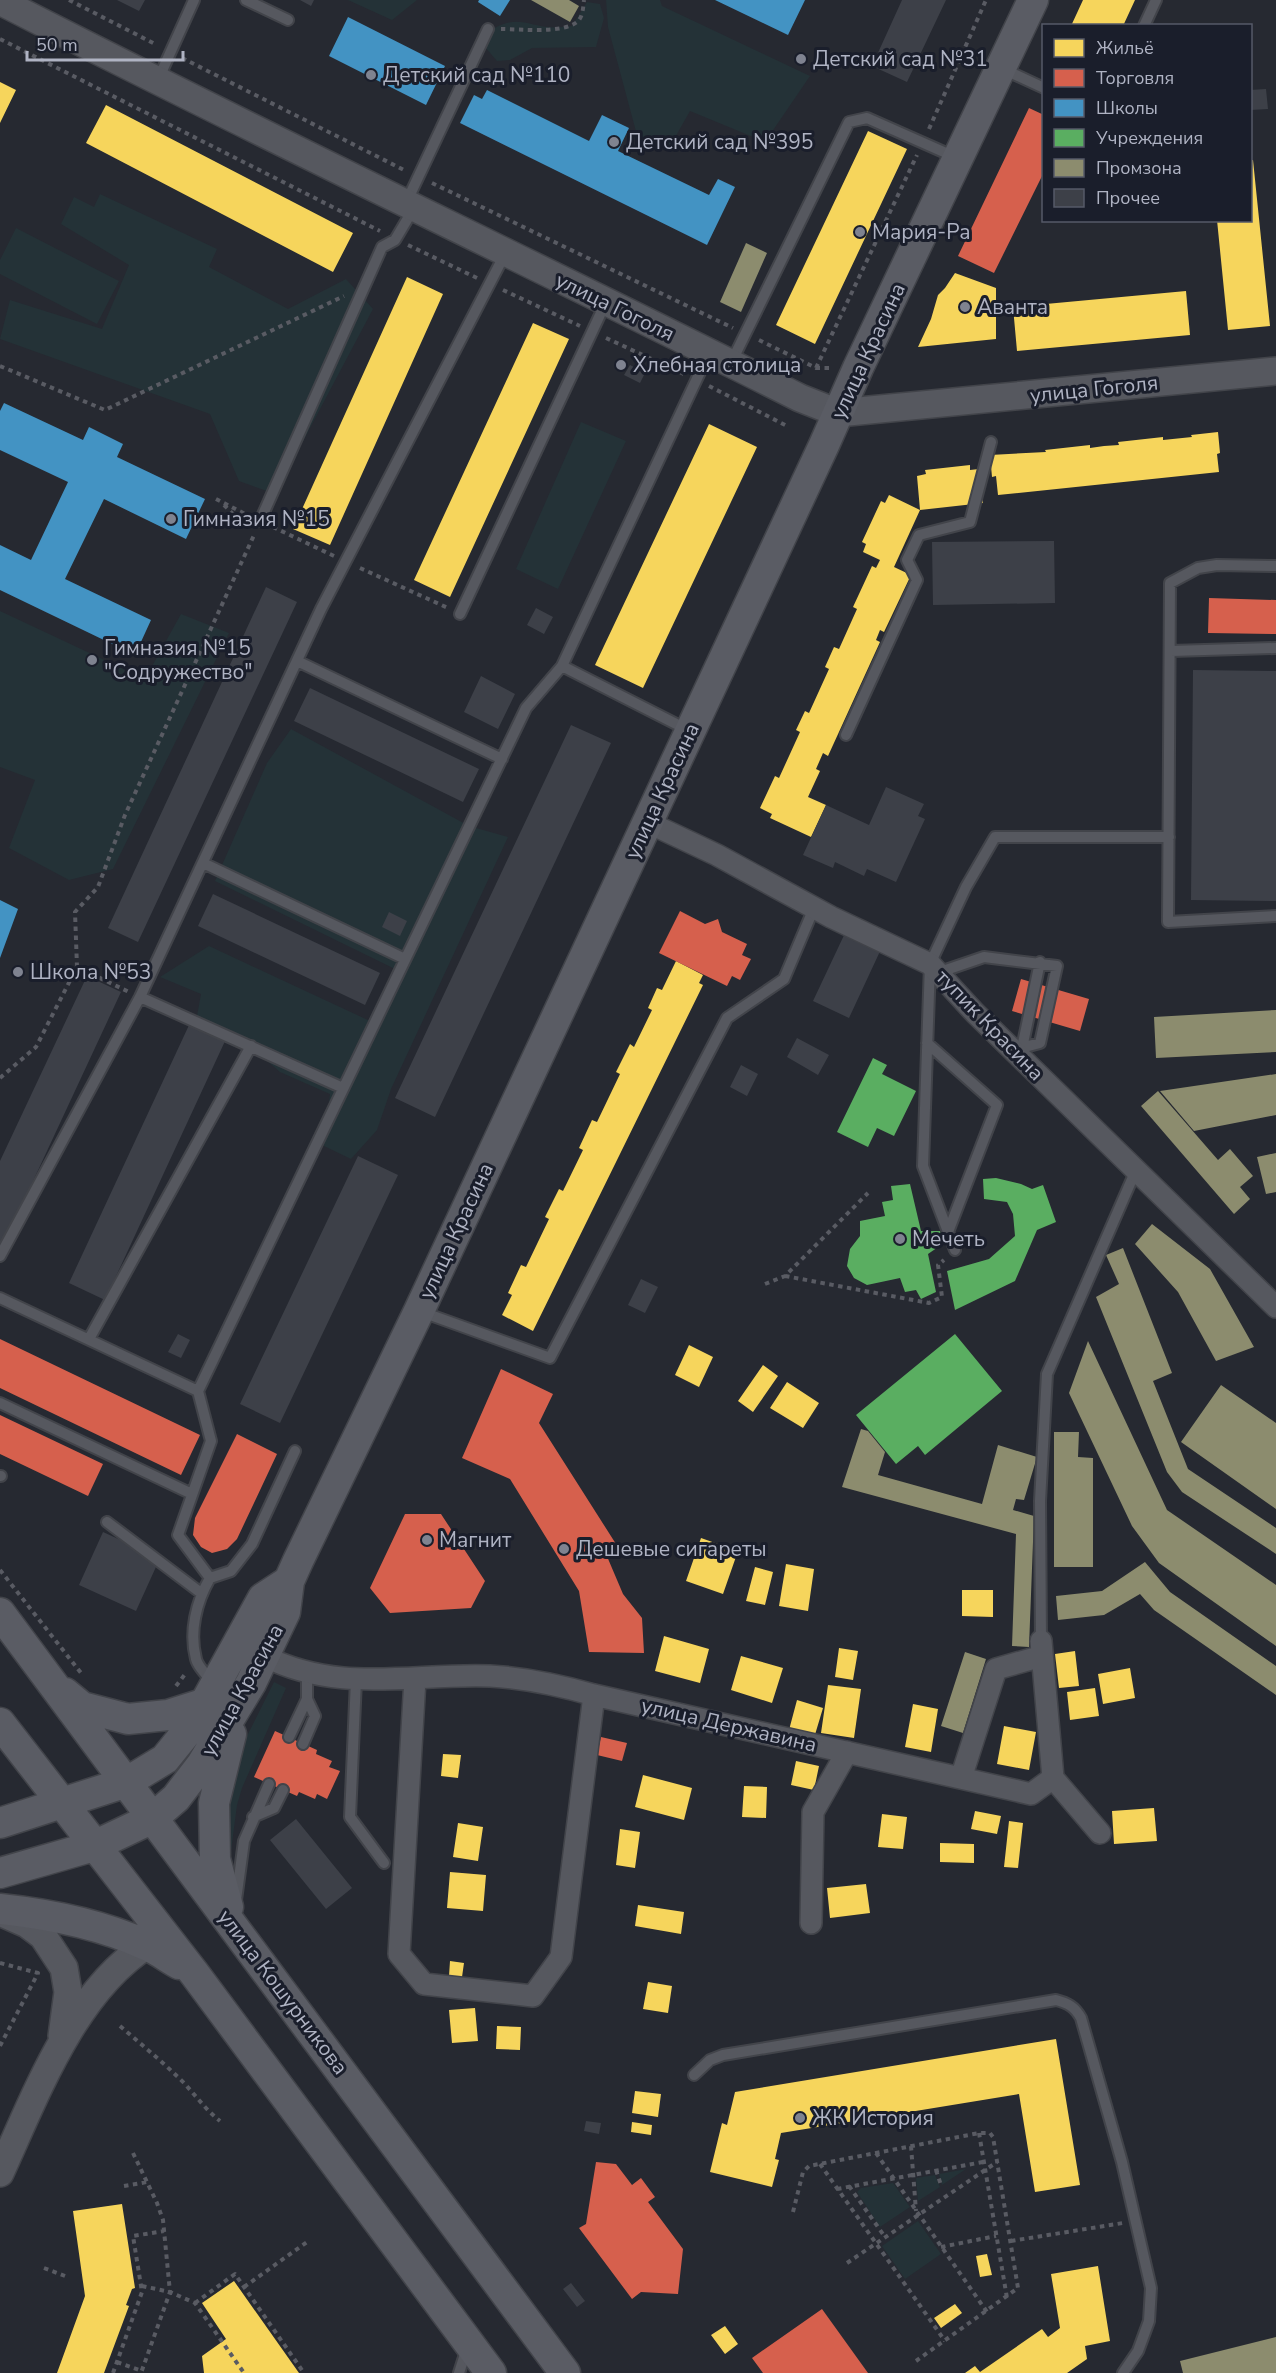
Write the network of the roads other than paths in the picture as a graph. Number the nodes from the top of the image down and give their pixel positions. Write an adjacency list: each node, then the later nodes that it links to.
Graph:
1 (194, 0): 10 (lane)
2 (246, 0): 6 (lane)
3 (1033, 0): 9 (main road, улица Красина)
4 (1156, 0): 7 (lane)
5 (0, 1): 10 (street, улица Гоголя)
6 (288, 20)
7 (1145, 24)
8 (488, 28): 13 (lane)
9 (1002, 68): 11 (lane); 12 (main road, улица Красина)
10 (157, 82): 13 (street, улица Гоголя)
11 (1042, 87)
12 (959, 158): 16 (lane); 18 (main road, улица Красина)
13 (410, 205): 14 (street, улица Гоголя); 20 (lane)
14 (505, 254): 15 (street, улица Гоголя); 25 (lane)
15 (606, 302): 16 (street, улица Гоголя); 22 (lane)
16 (720, 358): 18 (street, улица Гоголя); 26 (lane)
17 (1276, 371): 18 (street, улица Гоголя)
18 (838, 413): 27 (main road, улица Красина)
19 (991, 442): 28 (lane)
20 (260, 521)
21 (1276, 566): 24 (lane)
22 (460, 614)
23 (1276, 648): 24 (lane)
24 (1171, 651): 31 (lane)
25 (297, 661): 29 (lane); 32 (lane)
26 (562, 666): 27 (lane); 29 (lane)
27 (690, 731): 30 (main road, улица Красина)
28 (846, 735)
29 (502, 759): 35 (lane)
30 (647, 822): 33 (street, тупик Красина); 49 (main road, улица Красина)
31 (1169, 837): 34 (lane); 37 (lane)
32 (203, 863): 35 (lane); 38 (lane)
33 (814, 908): 37 (street, тупик Красина); 49 (lane)
34 (1276, 916)
35 (405, 959): 42 (lane)
36 (1040, 962): 37 (lane); 41 (lane); 41 (lane)
37 (935, 968): 39 (lane); 41 (street, тупик Красина)
38 (140, 997): 40 (lane); 46 (lane)
39 (927, 1043): 44 (lane); 44 (lane)
40 (250, 1046): 42 (lane); 50 (lane)
41 (1018, 1049): 43 (street, тупик Красина)
42 (343, 1088): 51 (lane)
43 (1136, 1170): 48 (street, тупик Красина); 60 (lane)
44 (948, 1232): 45 (lane)
45 (955, 1250)
46 (0, 1256)
47 (0, 1298): 50 (lane)
48 (1276, 1307)
49 (419, 1311): 57 (main road, улица Красина)
50 (89, 1339): 51 (lane)
51 (198, 1391): 54 (lane)
52 (0, 1403): 54 (lane)
53 (295, 1451): 56 (lane)
54 (192, 1494): 56 (lane)
55 (107, 1522): 58 (lane)
56 (210, 1578): 58 (lane)
57 (289, 1581): 61 (main road, улица Красина); 66 (main road, улица Красина)
58 (201, 1593): 66 (lane)
59 (0, 1613): 65 (main road, улица Кошурникова)
60 (1041, 1648): 74 (street); 75 (street)
61 (264, 1656): 62 (street, улица Державина); 69 (main road, улица Красина)
62 (308, 1672): 64 (street, улица Державина); 68 (lane)
63 (415, 1679): 64 (street, улица Державина); 67 (street, улица Державина); 67 (street)
64 (356, 1680): 85 (lane)
65 (51, 1681): 66 (main road); 76 (main road, улица Кошурникова)
66 (211, 1694): 76 (main road, улица Красина)
67 (594, 1695): 73 (street, улица Державина)
68 (307, 1699): 71 (lane); 72 (lane)
69 (237, 1709): 81 (main road, улица Красина); 89 (main road)
70 (0, 1723): 79 (main road)
71 (289, 1737)
72 (303, 1744)
73 (847, 1752): 74 (street, улица Державина); 88 (street)
74 (961, 1778): 75 (street, улица Державина)
75 (1053, 1778): 83 (street)
76 (127, 1782): 79 (main road, улица Красина); 81 (main road, улица Кошурникова)
77 (269, 1784): 80 (lane)
78 (283, 1790): 80 (lane)
79 (62, 1803): 82 (main road, улица Красина); 84 (main road)
80 (253, 1817): 89 (lane)
81 (153, 1818): 84 (main road, улица Красина); 89 (main road, улица Кошурникова)
82 (0, 1823)
83 (1100, 1833)
84 (94, 1846): 86 (main road, улица Красина); 91 (main road)
85 (384, 1863)
86 (0, 1873)
87 (0, 1911): 90 (main road); 92 (street)
88 (812, 1923)
89 (233, 1924): 98 (main road, улица Кошурникова)
90 (147, 1945): 91 (main road); 92 (street)
91 (194, 1973): 95 (main road)
92 (61, 2043): 94 (street)
93 (694, 2075): 99 (lane)
94 (0, 2173)
95 (468, 2342): 96 (lane); 97 (main road)
96 (459, 2373)
97 (491, 2373)
98 (565, 2373)
99 (1123, 2373)

